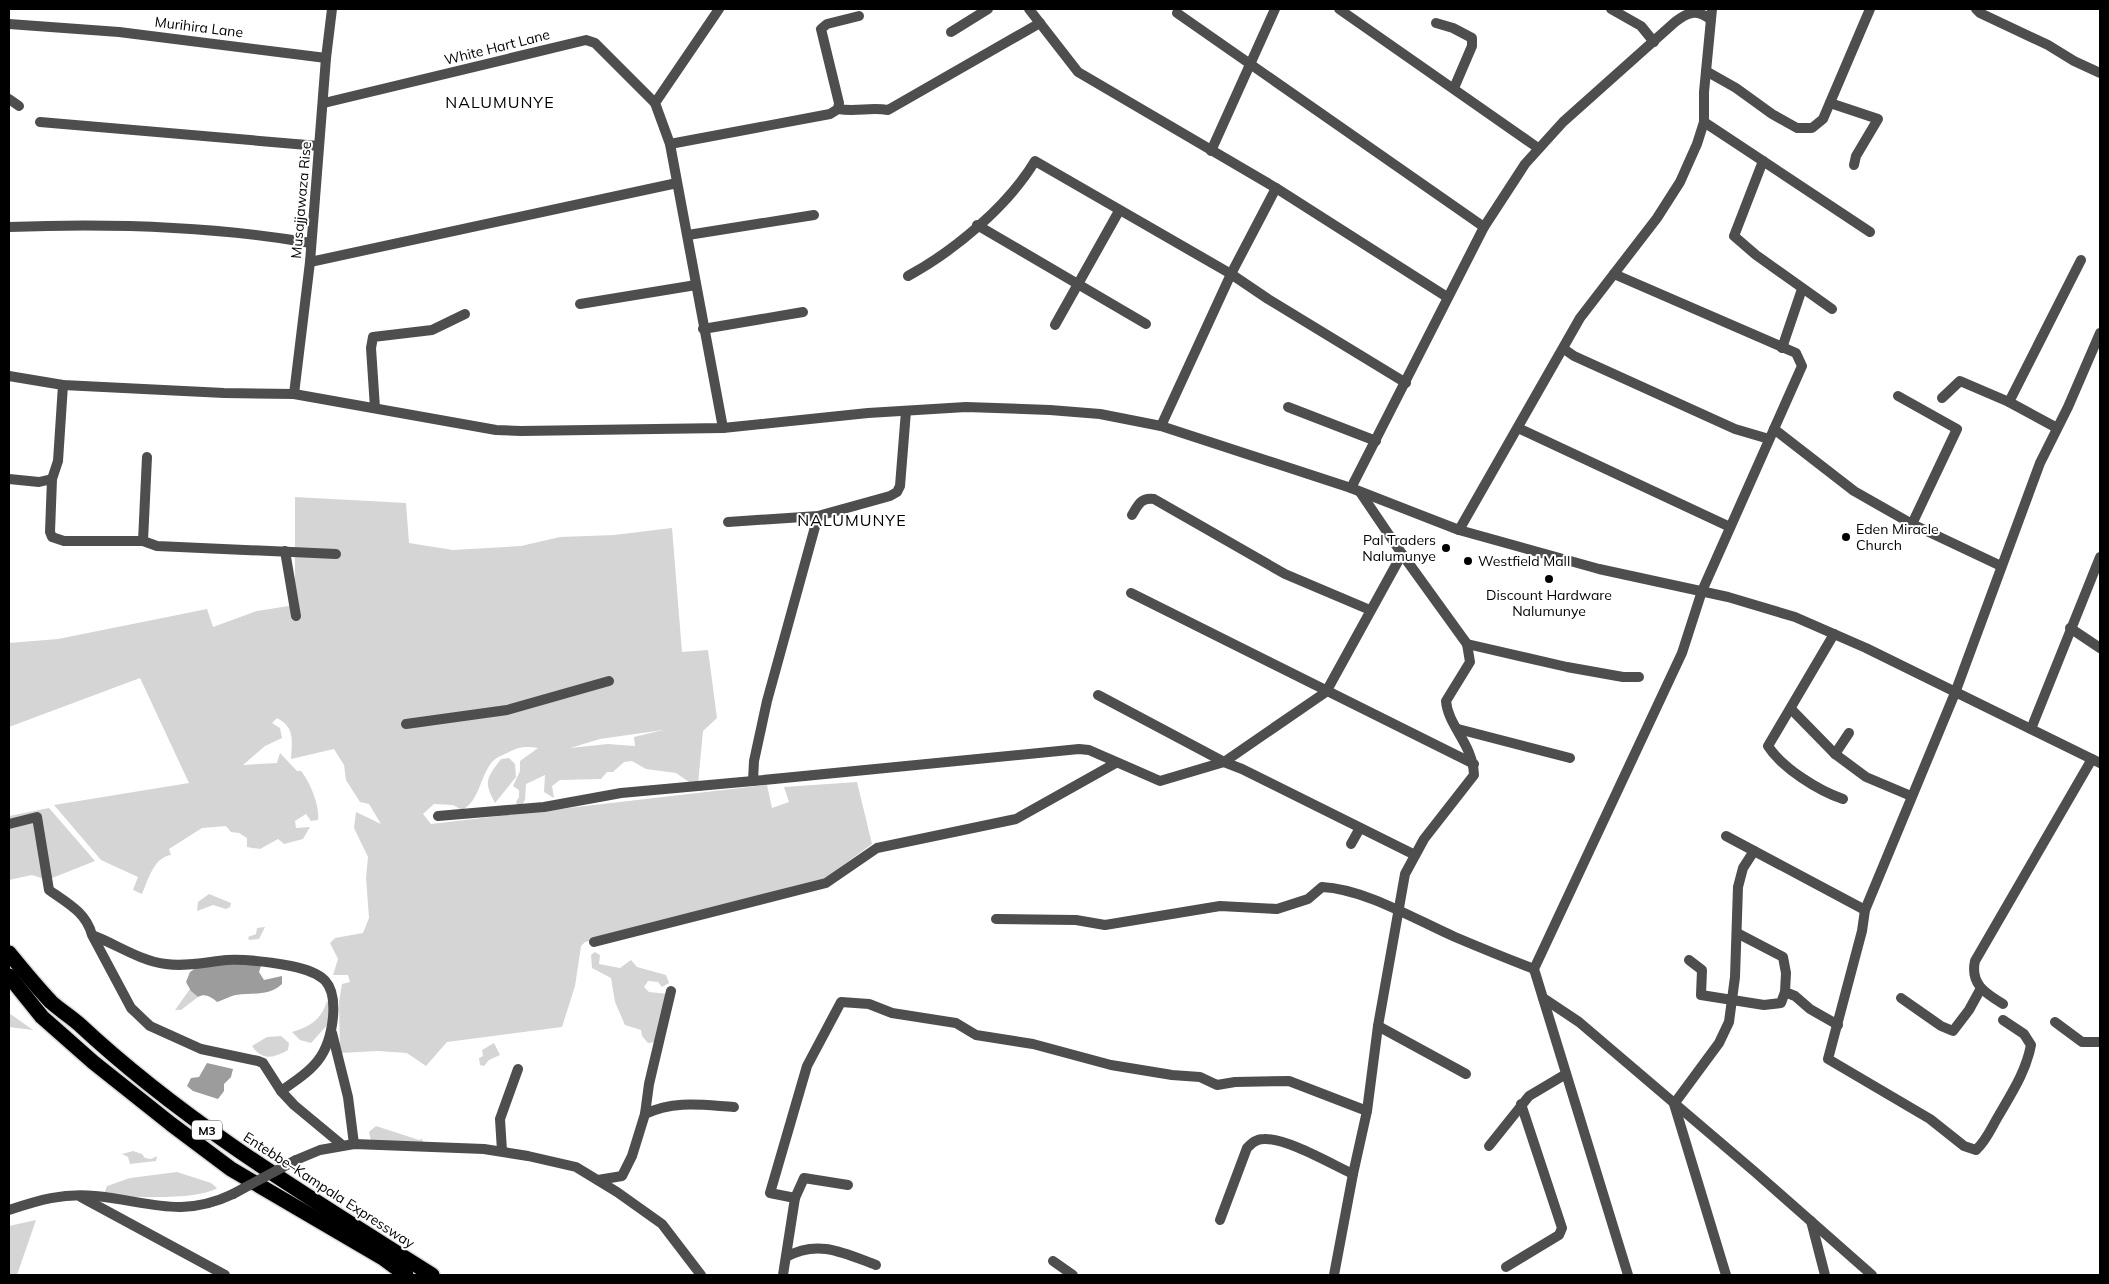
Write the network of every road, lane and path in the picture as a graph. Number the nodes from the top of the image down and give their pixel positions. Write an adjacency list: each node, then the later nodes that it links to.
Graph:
1 (332, 9): 18 (street, Musajjawaza Rise)
2 (988, 9): 16 (street)
3 (1029, 9): 13 (street)
4 (1275, 9): 19 (street)
5 (1340, 9): 22 (street)
6 (1611, 9): 17 (street)
7 (1870, 9): 25 (street)
8 (1976, 9): 21 (street)
9 (714, 11): 24 (street)
10 (1177, 13): 19 (street)
11 (1711, 14): 17 (street); 20 (street)
12 (859, 16): 28 (street)
13 (1040, 23): 28 (street); 34 (street)
14 (1436, 23): 22 (street)
15 (9, 24): 18 (street, Murihira Lane)
16 (951, 32)
17 (1654, 42): 33 (street)
18 (326, 58): 26 (street, Musajjawaza Rise)
19 (1249, 64): 34 (street); 43 (street)
20 (1706, 71): 25 (street); 30 (street)
21 (2100, 73)
22 (1454, 88): 33 (street)
23 (9, 100): 27 (street)
24 (655, 103): 26 (street, White Hart Lane); 31 (street)
25 (1830, 103): 36 (street)
26 (324, 104): 32 (street, Musajjawaza Rise)
27 (20, 106)
28 (838, 109): 31 (street)
29 (40, 122): 32 (street)
30 (1704, 122): 35 (street); 50 (street)
31 (670, 144): 37 (street)
32 (319, 146): 46 (street, Musajjawaza Rise)
33 (1538, 148): 43 (street)
34 (1211, 151): 38 (street)
35 (1763, 161): 44 (street); 54 (street)
36 (1854, 165)
37 (677, 183): 45 (street); 48 (street)
38 (1276, 188): 49 (street); 55 (street)
39 (1119, 211): 41 (street); 49 (street); 53 (street)
40 (814, 215): 45 (street)
41 (977, 225): 51 (street); 53 (street)
42 (9, 227): 46 (street)
43 (1484, 227): 55 (street)
44 (1870, 232)
45 (688, 235): 52 (street)
46 (312, 243): 48 (street, Musajjawaza Rise)
47 (2081, 260): 73 (street)
48 (310, 262): 69 (street, Musajjawaza Rise)
49 (1230, 274): 67 (street); 77 (street)
50 (1614, 274): 64 (street); 65 (street)
51 (908, 276)
52 (696, 285): 56 (street); 62 (street)
53 (1076, 285): 60 (street); 61 (street)
54 (1802, 289): 57 (street); 64 (street)
55 (1447, 297): 67 (street)
56 (580, 304)
57 (1832, 308)
58 (803, 312): 62 (street)
59 (465, 314): 75 (street)
60 (1146, 324)
61 (1055, 325)
62 (704, 330): 78 (street)
63 (2100, 333): 80 (street)
64 (1782, 348): 81 (street)
65 (1564, 349): 79 (street); 82 (street)
66 (9, 376): 68 (street)
67 (1406, 383): 83 (street)
68 (63, 385): 69 (street); 85 (street)
69 (294, 394): 75 (street)
70 (1898, 396): 91 (street)
71 (1995, 396): 73 (street)
72 (1942, 398): 73 (street)
73 (2009, 402): 80 (street)
74 (1288, 407): 83 (street)
75 (375, 408): 78 (street)
76 (906, 411): 77 (street); 78 (street); 89 (street)
77 (1161, 426): 87 (street)
78 (722, 428)
79 (1518, 428): 92 (street); 93 (street)
80 (2057, 428): 99 (street)
81 (1774, 429): 82 (street); 91 (street)
82 (1769, 439): 92 (street)
83 (1376, 441): 87 (street)
84 (148, 457): 94 (street)
85 (52, 478): 86 (street); 94 (street)
86 (9, 480)
87 (1356, 490): 93 (street); 97 (street)
88 (1132, 515): 102 (street)
89 (818, 516): 90 (street); 124 (street)
90 (728, 522)
91 (1912, 524): 99 (street)
92 (1730, 526): 100 (street)
93 (1459, 530): 100 (street)
94 (143, 541): 95 (street)
95 (285, 551): 96 (street); 103 (street)
96 (336, 554)
97 (1402, 554): 102 (street); 106 (street)
98 (2099, 564): 104 (street)
99 (2001, 566): 111 (street)
100 (1702, 591): 105 (street); 142 (street)
101 (1131, 593): 110 (street)
102 (1370, 610): 110 (street)
103 (296, 616)
104 (2070, 628): 107 (street); 116 (street)
105 (1834, 634): 111 (street); 113 (street)
106 (1467, 644): 108 (street); 115 (street)
107 (2100, 648)
108 (1639, 677)
109 (609, 681): 114 (street)
110 (1326, 692): 121 (street); 123 (street)
111 (1954, 693): 116 (street); 125 (street)
112 (1098, 695): 121 (street)
113 (1790, 709): 118 (street); 126 (street)
114 (406, 724)
115 (1458, 729): 119 (street); 123 (street)
116 (2031, 729): 120 (street)
117 (1849, 733): 118 (street)
118 (1835, 754): 125 (street)
119 (1570, 758)
120 (2096, 761): 144 (street)
121 (1224, 762): 122 (street); 129 (street)
122 (1116, 763): 124 (street); 139 (street)
123 (1474, 764): 133 (street)
124 (753, 781): 127 (street)
125 (1911, 796): 135 (street)
126 (1843, 799)
127 (438, 816)
128 (9, 824): 138 (street)
129 (1360, 828): 131 (street); 133 (street)
130 (1726, 836): 132 (street)
131 (1351, 844)
132 (1754, 851): 135 (street); 137 (street)
133 (1415, 855): 134 (street)
134 (1398, 910): 136 (street); 142 (street); 154 (street)
135 (1865, 910): 153 (street)
136 (996, 920)
137 (1737, 933): 146 (street); 149 (street)
138 (92, 935): 155 (street); 160 (street)
139 (594, 942)
140 (9, 953): 184 (highway, Entebbe–Kampala Expressway / M3)
141 (1689, 960): 149 (street)
142 (1534, 969): 147 (street)
143 (9, 976): 183 (highway, Entebbe–Kampala Expressway / M3)
144 (1980, 990): 148 (street); 150 (street)
145 (671, 991): 165 (street)
146 (1785, 992): 149 (street); 153 (street)
147 (1543, 998): 159 (street); 162 (street)
148 (1901, 998)
149 (1732, 1001): 162 (street)
150 (2003, 1004)
151 (2003, 1020): 153 (street)
152 (2055, 1022): 156 (street)
153 (1837, 1025)
154 (1378, 1026): 158 (street); 164 (street)
155 (332, 1033): 160 (street); 167 (street)
156 (2100, 1042)
157 (518, 1069): 169 (street)
158 (1466, 1074)
159 (1566, 1074): 161 (street); 189 (street)
160 (281, 1091): 166 (street)
161 (1521, 1104): 168 (street); 181 (street)
162 (1674, 1104): 177 (street); 190 (street)
163 (734, 1108): 165 (street)
164 (1367, 1111): 170 (street); 174 (street)
165 (645, 1114): 171 (street)
166 (341, 1144): 167 (street); 173 (street, bridge)
167 (354, 1144): 169 (street)
168 (1489, 1146)
169 (502, 1151): 171 (street)
170 (1353, 1174): 176 (street); 188 (street)
171 (598, 1180): 185 (street)
172 (848, 1185): 174 (street)
173 (78, 1196): 175 (street); 182 (street)
174 (795, 1198): 178 (street)
175 (9, 1210)
176 (1220, 1220)
177 (1810, 1221): 191 (street); 192 (street)
178 (786, 1257): 180 (street); 186 (street)
179 (1053, 1261): 187 (street)
180 (876, 1265)
181 (1506, 1267)
182 (225, 1275)
183 (406, 1275)
184 (432, 1275)
185 (701, 1275)
186 (783, 1275)
187 (1073, 1275)
188 (1334, 1275)
189 (1628, 1275)
190 (1726, 1275)
191 (1825, 1275)
192 (1872, 1275)

